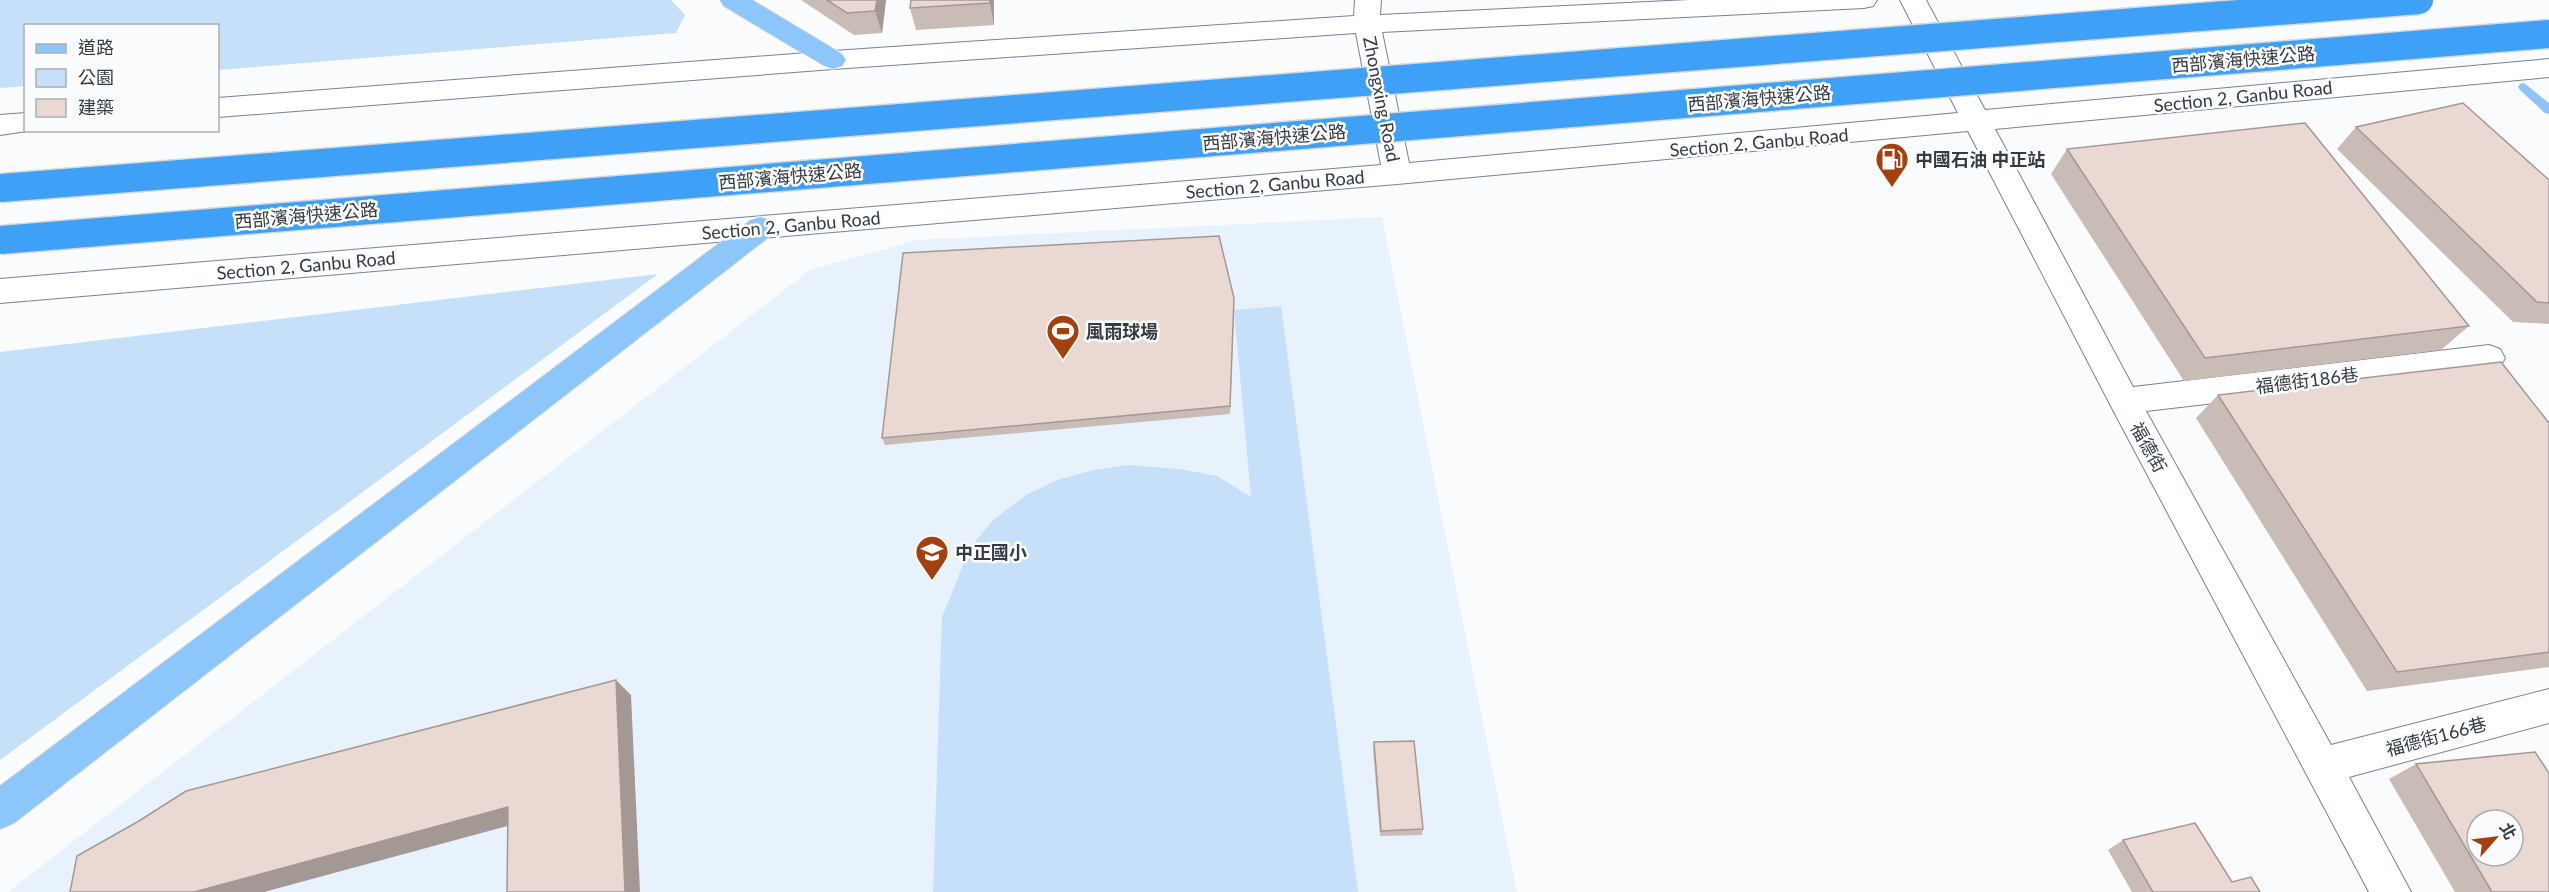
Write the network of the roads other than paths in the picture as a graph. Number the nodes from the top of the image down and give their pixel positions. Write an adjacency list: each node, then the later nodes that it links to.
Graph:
1 (733, 0): 7 (main road)
2 (1864, 0): 5 (street)
3 (1913, 0): 10 (street, 福德街)
4 (2419, 0): 14 (highway, bridge)
5 (1363, 8): 7 (street); 13 (street, Zhongxing Road)
6 (2549, 34): 16 (highway, 西部濱海快速公路, bridge)
7 (833, 60): 9 (street)
8 (2544, 74): 10 (street, Section 2, Ganbu Road)
9 (219, 108)
10 (1978, 122): 13 (street, Section 2, Ganbu Road); 19 (street, 福德街)
11 (24, 123): 12 (street)
12 (0, 125)
13 (1397, 174): 15 (street, Section 2, Ganbu Road)
14 (0, 188)
15 (760, 228): 17 (street, Section 2, Ganbu Road); 22 (main road)
16 (0, 240)
17 (0, 291)
18 (2489, 358): 19 (street, 福德街186巷)
19 (2124, 401): 21 (street, 福德街)
20 (2549, 706): 21 (street, 福德街166巷)
21 (2324, 765): 23 (street, 福德街)
22 (0, 810)
23 (2391, 892)

